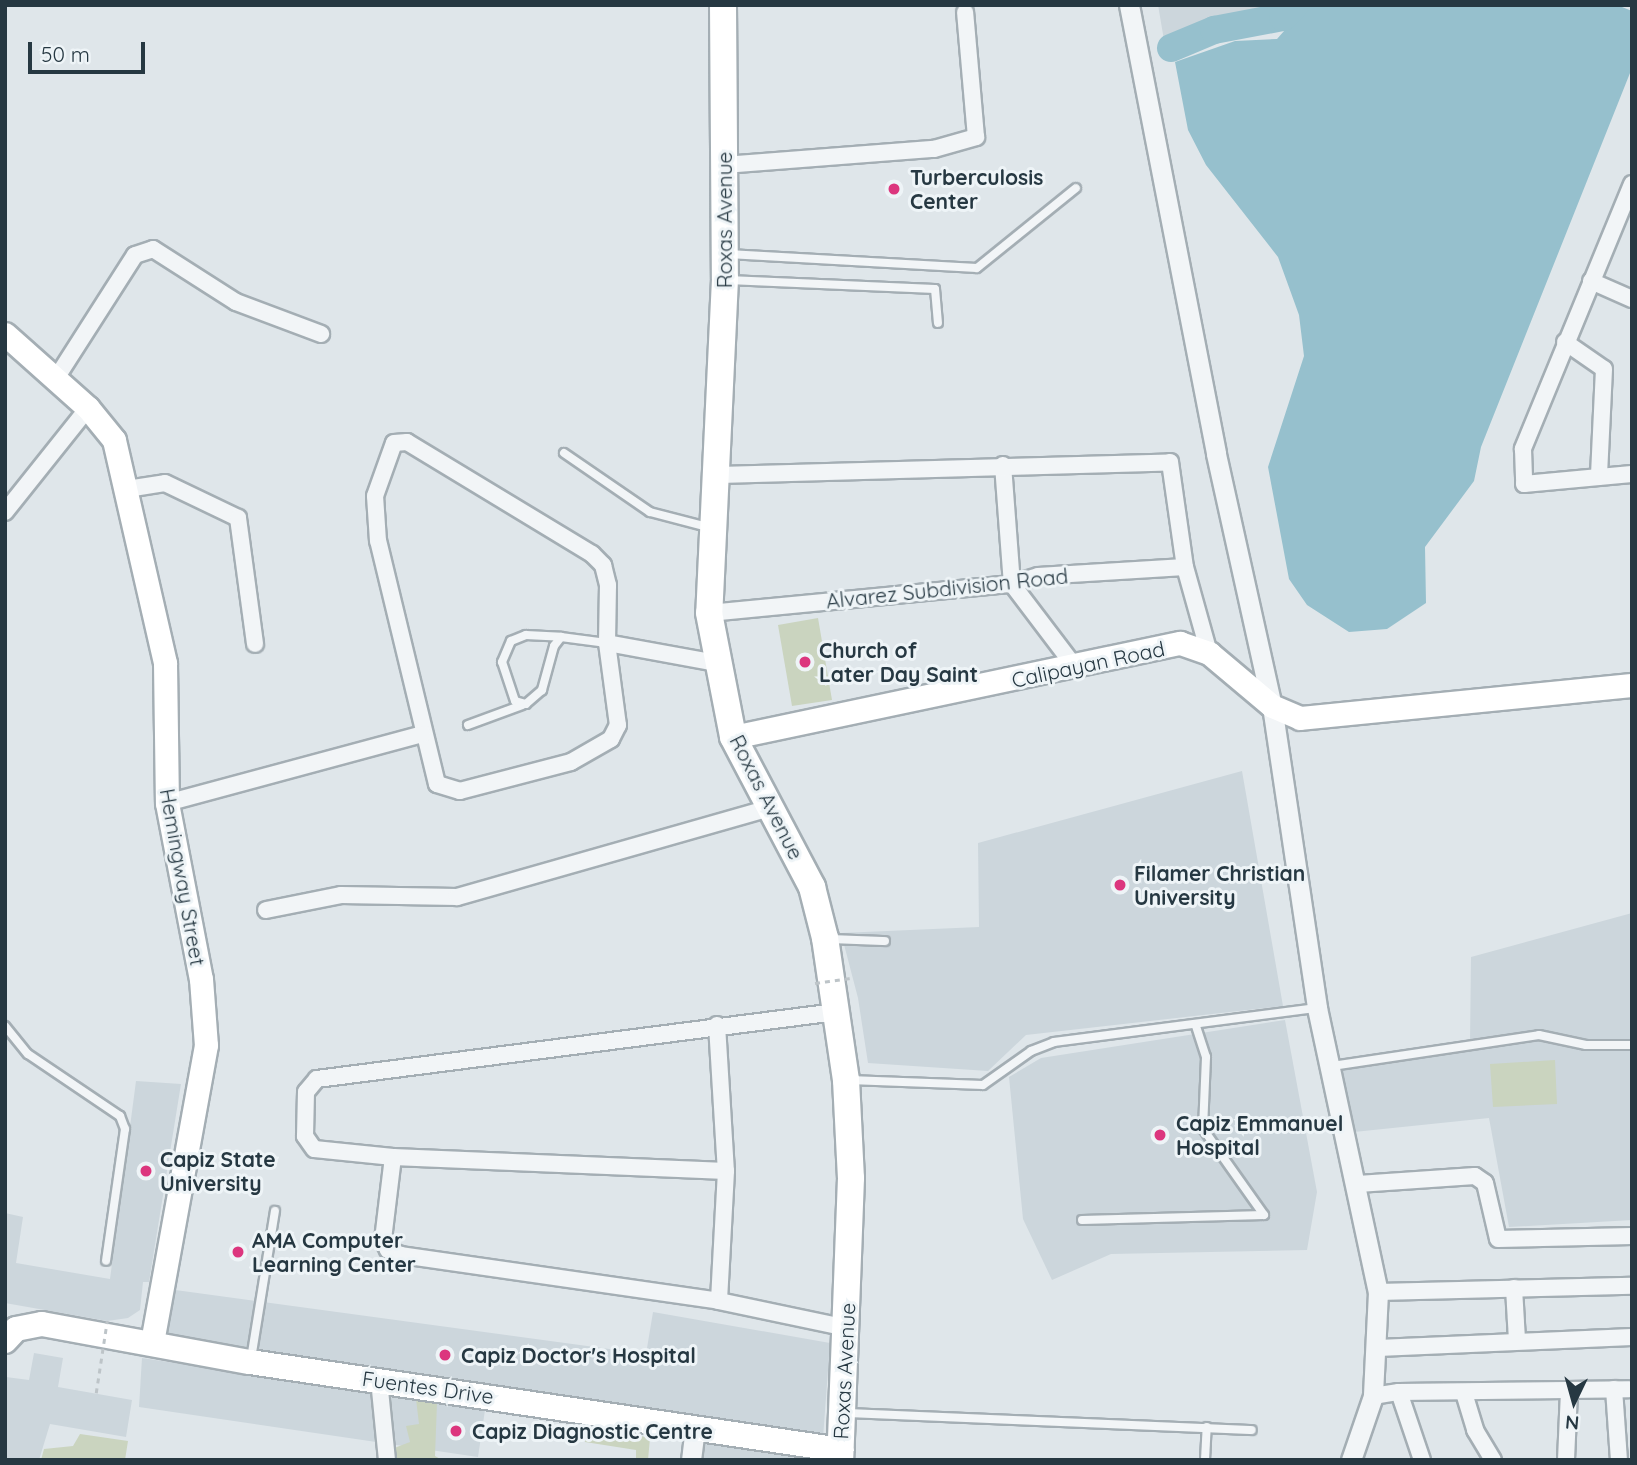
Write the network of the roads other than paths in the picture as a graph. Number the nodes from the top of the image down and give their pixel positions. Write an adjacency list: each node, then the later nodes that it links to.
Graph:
1 (723, 5): 4 (highway, Roxas Avenue)
2 (1129, 5): 35 (street)
3 (965, 12): 4 (street)
4 (724, 165): 7 (highway, Roxas Avenue)
5 (1632, 184): 8 (street)
6 (1076, 188): 7 (lane)
7 (725, 267): 10 (lane); 19 (highway, Roxas Avenue)
8 (1591, 281): 9 (street); 13 (street)
9 (1632, 299)
10 (938, 323)
11 (5, 334): 14 (main road, Hemingway Street)
12 (321, 334): 14 (street)
13 (1565, 342): 20 (street); 20 (street)
14 (55, 380): 15 (main road, Hemingway Street)
15 (88, 408): 21 (main road, Hemingway Street); 22 (street)
16 (564, 453): 23 (lane)
17 (1003, 465): 19 (street); 24 (street); 25 (street)
18 (1632, 474): 20 (street)
19 (718, 475): 23 (highway, Roxas Avenue)
20 (1599, 477)
21 (127, 489): 29 (street); 39 (main road, Hemingway Street)
22 (5, 512)
23 (714, 529): 26 (highway, Roxas Avenue)
24 (1185, 567): 25 (street, Alvarez Subdivision Road); 30 (street)
25 (1012, 584): 26 (street, Alvarez Subdivision Road); 32 (street)
26 (709, 613): 31 (highway, Roxas Avenue)
27 (561, 637): 28 (lane); 34 (lane); 34 (lane)
28 (607, 643): 31 (street); 37 (street); 37 (street)
29 (256, 644)
30 (1209, 653): 32 (main road, Calipayan Road); 35 (main road, Calipayan Road)
31 (717, 663): 38 (highway, Roxas Avenue)
32 (1075, 667): 38 (main road, Calipayan Road)
33 (1632, 685): 35 (main road, Calipayan Road)
34 (522, 705): 36 (lane)
35 (1272, 706): 44 (street)
36 (468, 725)
37 (423, 734): 39 (street)
38 (733, 737): 40 (highway, Roxas Avenue)
39 (167, 803): 67 (main road, Hemingway Street)
40 (772, 807): 41 (street); 42 (highway, Roxas Avenue)
41 (266, 910)
42 (825, 938): 43 (lane); 45 (highway, Roxas Avenue)
43 (885, 941)
44 (1317, 1008): 48 (lane); 50 (street)
45 (836, 1012): 46 (street); 51 (highway, Roxas Avenue)
46 (717, 1025): 52 (street); 53 (street)
47 (5, 1026): 58 (lane)
48 (1196, 1026): 51 (lane); 56 (lane)
49 (1632, 1045): 50 (lane)
50 (1332, 1066): 54 (street)
51 (846, 1080): 63 (highway, Roxas Avenue)
52 (393, 1157): 53 (street); 62 (street)
53 (726, 1171): 62 (street)
54 (1358, 1184): 57 (street); 61 (street)
55 (275, 1211): 69 (lane)
56 (1082, 1220)
57 (1632, 1236)
58 (106, 1261)
59 (1632, 1286): 60 (street)
60 (1514, 1288): 61 (street); 66 (street)
61 (1378, 1292): 68 (street)
62 (719, 1301): 63 (street)
63 (847, 1328): 75 (highway, Roxas Avenue)
64 (9, 1331): 67 (main road, Fuentes Drive)
65 (1632, 1337): 66 (street)
66 (1517, 1340): 68 (street)
67 (152, 1342): 69 (main road, Fuentes Drive)
68 (1378, 1349): 74 (street)
69 (250, 1362): 70 (main road, Fuentes Drive)
70 (379, 1380): 76 (main road, Fuentes Drive); 80 (street)
71 (1569, 1391): 73 (street); 86 (street); 87 (street)
72 (1399, 1392): 73 (street); 74 (street); 84 (street)
73 (1464, 1393): 85 (street)
74 (1373, 1396): 83 (street)
75 (843, 1413): 77 (lane); 79 (highway, Roxas Avenue)
76 (695, 1427): 79 (main road, Fuentes Drive); 81 (street)
77 (1207, 1427): 78 (lane); 82 (lane)
78 (1252, 1430)
79 (840, 1455)
80 (387, 1460)
81 (691, 1460)
82 (1205, 1460)
83 (1352, 1460)
84 (1422, 1460)
85 (1493, 1460)
86 (1566, 1460)
87 (1619, 1460)

